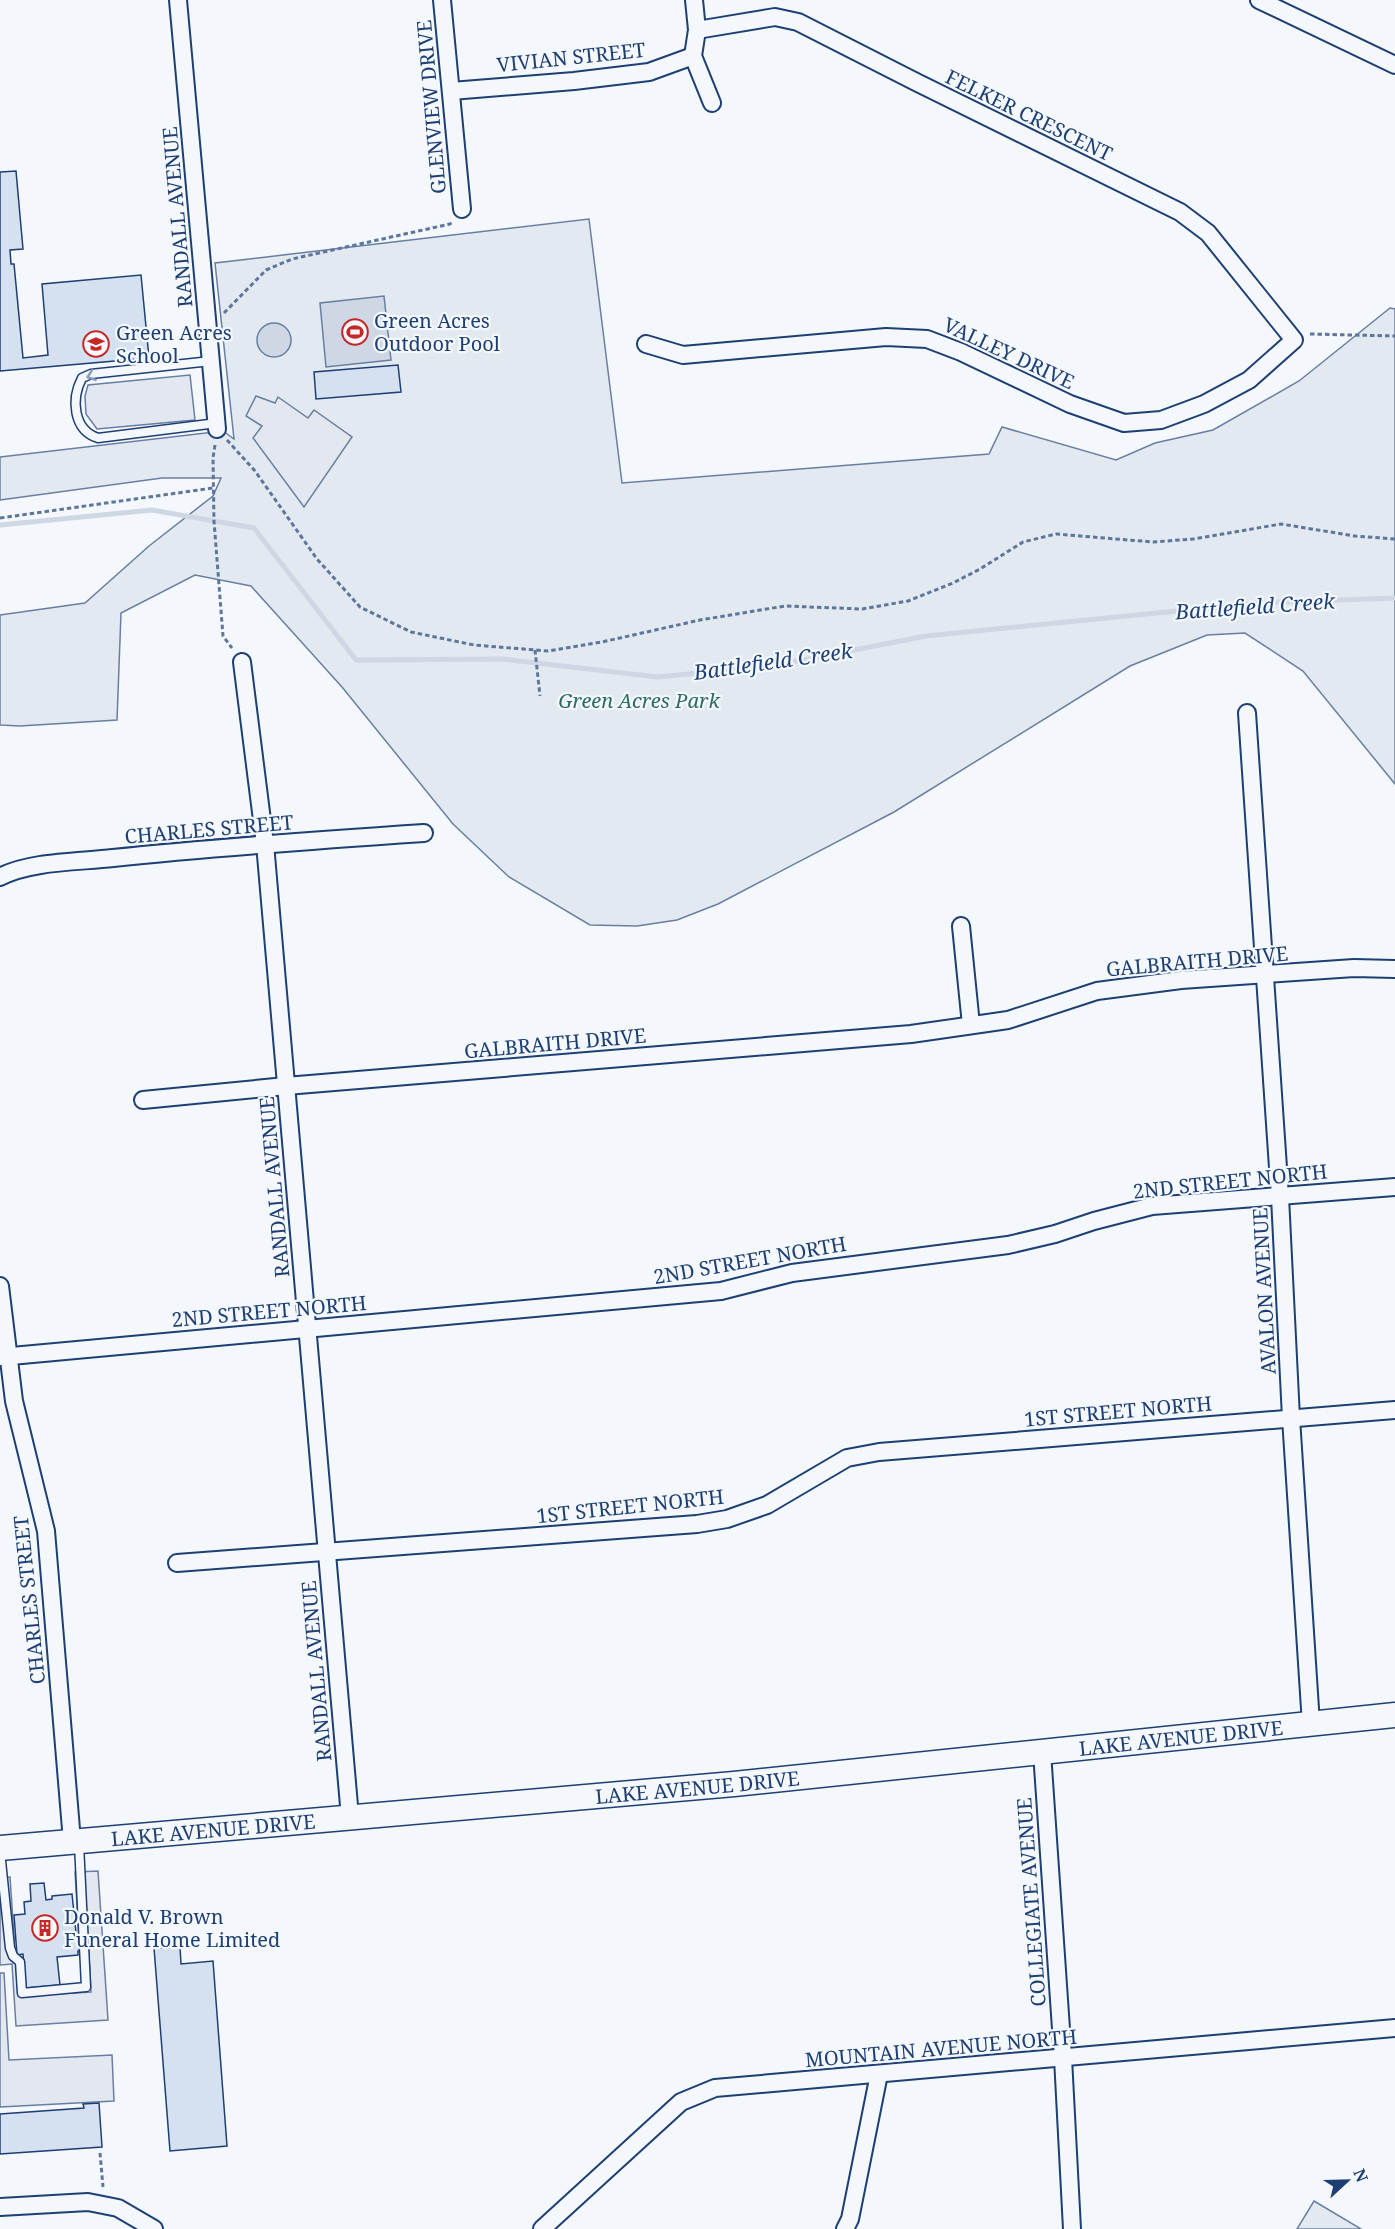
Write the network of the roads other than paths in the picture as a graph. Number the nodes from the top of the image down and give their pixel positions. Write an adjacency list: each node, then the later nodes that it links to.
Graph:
1 (178, 0): 13 (street, RANDALL AVENUE)
2 (442, 0): 8 (street, GLENVIEW DRIVE)
3 (694, 0): 5 (street)
4 (1259, 0): 7 (street)
5 (697, 30): 6 (street); 11 (street, FELKER CRESCENT)
6 (693, 56): 8 (street, VIVIAN STREET); 9 (street)
7 (1395, 65)
8 (451, 91): 10 (street, GLENVIEW DRIVE)
9 (712, 103)
10 (462, 209)
11 (1294, 340): 12 (street, VALLEY DRIVE)
12 (646, 344)
13 (211, 362): 14 (street, RANDALL AVENUE); 14 (lane, one-way to 14)
14 (217, 426)
15 (242, 662): 18 (street, RANDALL AVENUE)
16 (1247, 713): 22 (street, AVALON AVENUE)
17 (424, 833): 18 (street, CHARLES STREET)
18 (265, 844): 19 (street, CHARLES STREET); 24 (street, RANDALL AVENUE)
19 (0, 877)
20 (961, 926): 23 (street)
21 (1395, 969): 22 (street, GALBRAITH DRIVE)
22 (1265, 975): 23 (street, GALBRAITH DRIVE); 27 (street, AVALON AVENUE)
23 (971, 1025): 24 (street, GALBRAITH DRIVE)
24 (286, 1086): 25 (street, GALBRAITH DRIVE); 29 (street, RANDALL AVENUE)
25 (143, 1100)
26 (1395, 1187): 27 (street, 2ND STREET NORTH)
27 (1280, 1197): 29 (street, 2ND STREET NORTH); 32 (street, AVALON AVENUE)
28 (0, 1286): 30 (street, CHARLES STREET)
29 (307, 1328): 30 (street, 2ND STREET NORTH); 33 (street, RANDALL AVENUE)
30 (4, 1357): 39 (street, CHARLES STREET)
31 (1395, 1410): 32 (street, 1ST STREET NORTH)
32 (1291, 1418): 33 (street, 1ST STREET NORTH); 36 (street, AVALON AVENUE)
33 (326, 1553): 34 (street, 1ST STREET NORTH); 38 (street, RANDALL AVENUE)
34 (177, 1563)
35 (1395, 1716): 36 (street, LAKE AVENUE DRIVE)
36 (1311, 1724): 37 (street, LAKE AVENUE DRIVE)
37 (1042, 1752): 38 (street, LAKE AVENUE DRIVE); 42 (street, COLLEGIATE AVENUE)
38 (350, 1818): 39 (street, LAKE AVENUE DRIVE)
39 (76, 1841): 40 (street, LAKE AVENUE DRIVE); 40 (lane)
40 (0, 1848)
41 (1395, 2028): 42 (street, MOUNTAIN AVENUE NORTH)
42 (1063, 2058): 43 (street, MOUNTAIN AVENUE NORTH); 48 (street, COLLEGIATE AVENUE)
43 (879, 2074): 46 (street, MOUNTAIN AVENUE NORTH); 47 (street)
44 (0, 2208): 45 (street)
45 (154, 2229)
46 (542, 2229)
47 (845, 2229)
48 (1072, 2229)

